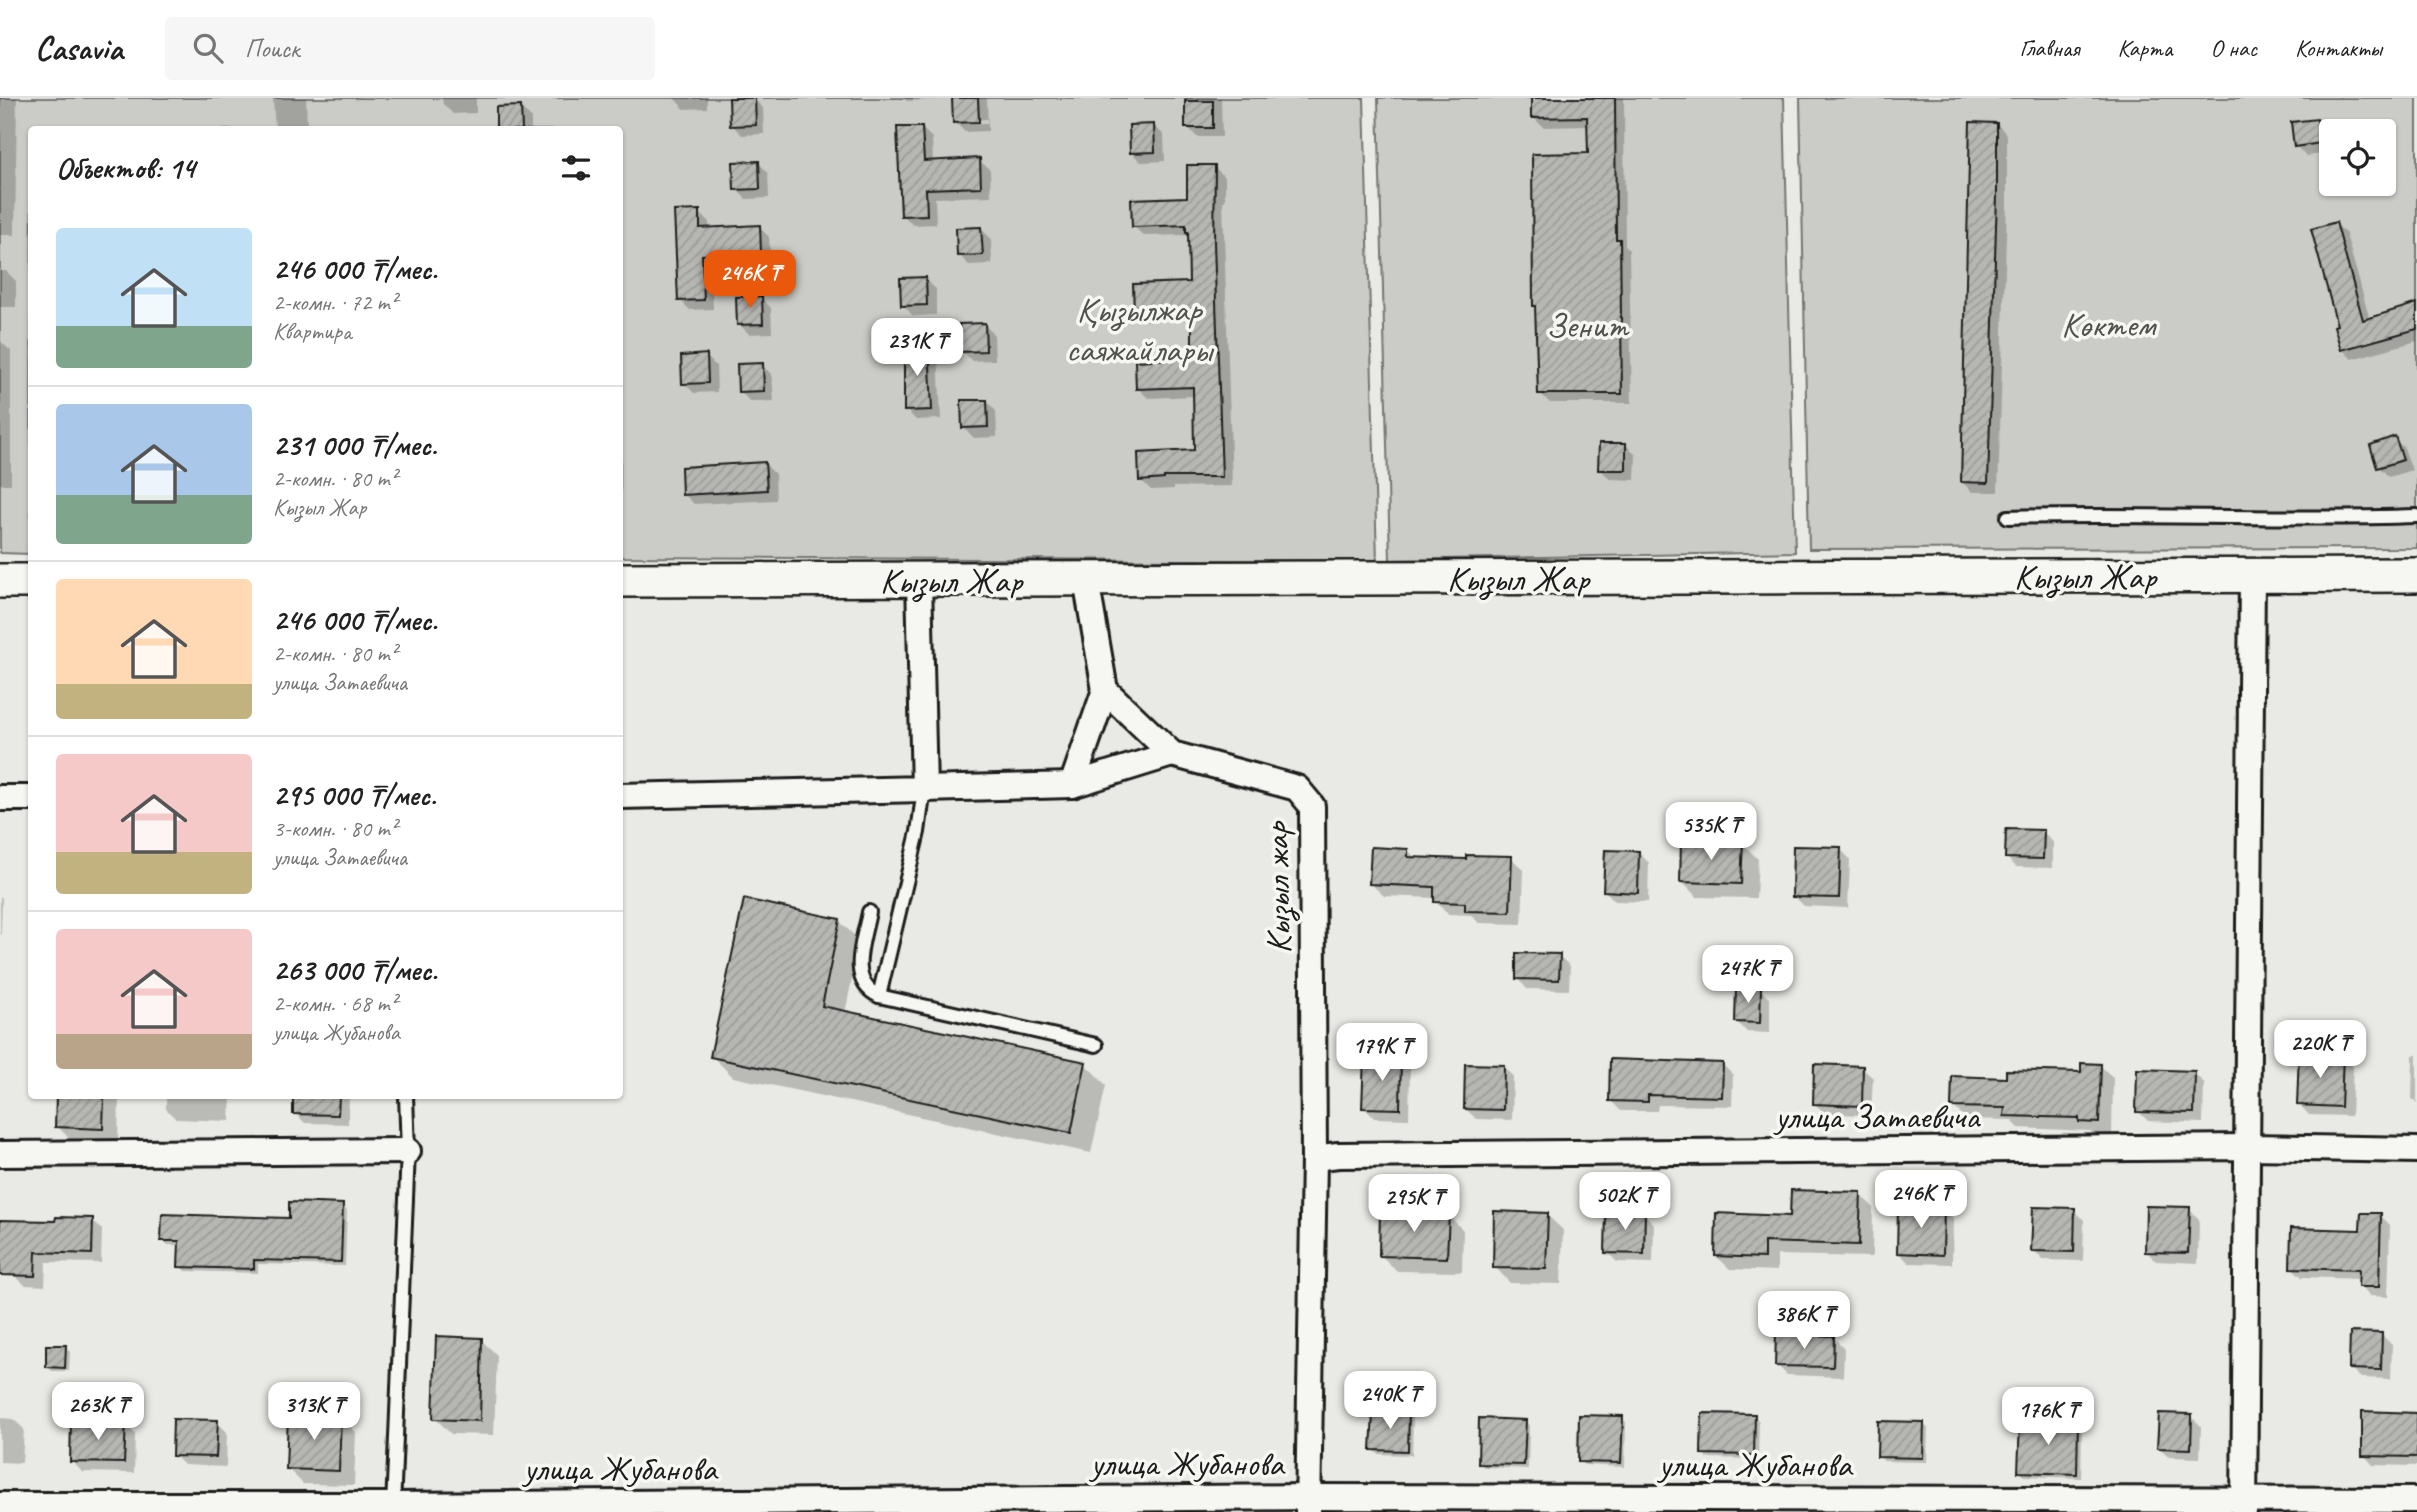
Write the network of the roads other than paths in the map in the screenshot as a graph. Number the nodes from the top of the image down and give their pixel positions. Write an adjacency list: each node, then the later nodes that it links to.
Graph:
1 (2417, 516): 2 (lane)
2 (2008, 517)
3 (2417, 575): 4 (main road, Кызыл Жар)
4 (2252, 576): 7 (main road, Кызыл Жар); 21 (street)
5 (623, 580): 6 (main road, Кызыл Жар)
6 (919, 580): 7 (main road, Кызыл Жар); 13 (street)
7 (1086, 580): 10 (street)
8 (0, 581): 9 (main road)
9 (28, 581)
10 (1105, 690): 11 (street, Кызыл жар); 12 (street)
11 (1172, 754): 12 (street); 25 (street, Кызыл жар)
12 (1072, 785): 13 (street)
13 (923, 789): 14 (street); 18 (lane)
14 (623, 796)
15 (0, 798): 16 (street)
16 (28, 798)
17 (869, 912): 18 (lane)
18 (879, 996): 19 (lane)
19 (1096, 1045)
20 (406, 1099): 23 (lane)
21 (2247, 1147): 22 (street, улица Затаевича); 25 (street, улица Затаевича); 29 (street)
22 (2417, 1150)
23 (408, 1151): 24 (street); 30 (lane)
24 (0, 1154)
25 (1326, 1156): 28 (street, Кызыл жар)
26 (2417, 1500): 29 (street, улица Жубанова)
27 (0, 1505): 30 (street, улица Жубанова)
28 (1308, 1505): 29 (street, улица Жубанова); 30 (street, улица Жубанова)
29 (2244, 1506)
30 (393, 1508)

